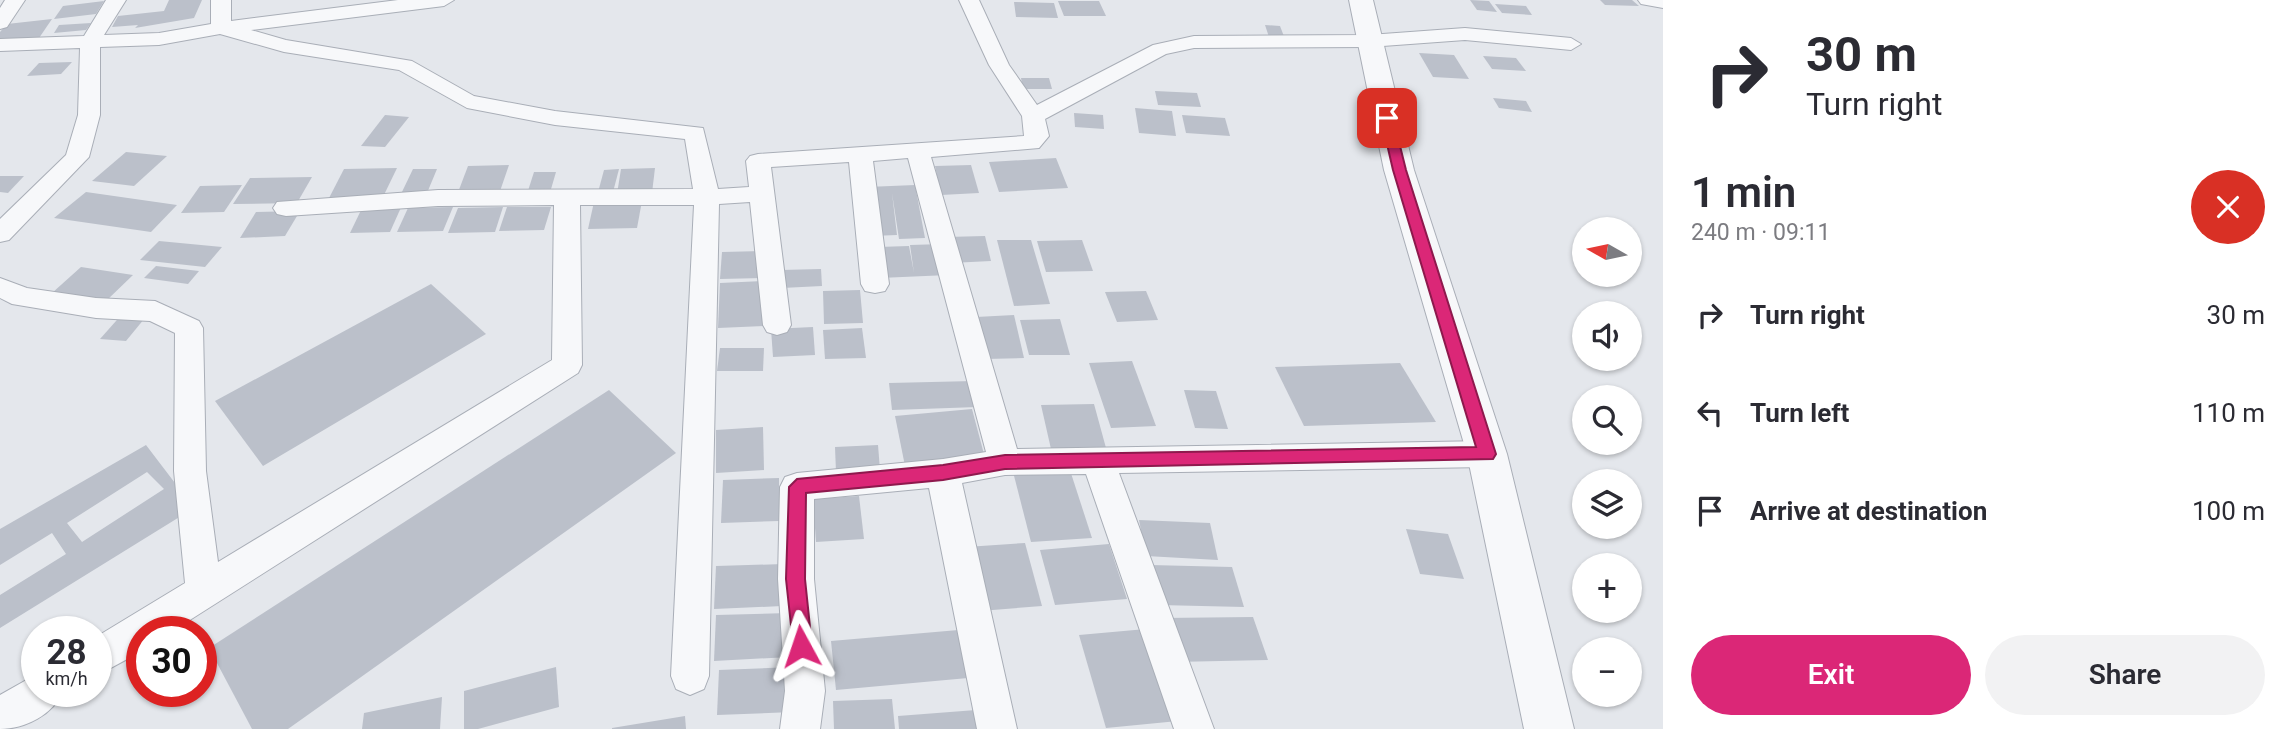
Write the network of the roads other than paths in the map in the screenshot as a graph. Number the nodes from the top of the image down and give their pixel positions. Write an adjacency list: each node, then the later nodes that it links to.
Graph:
1 (15, 0): 9 (street)
2 (116, 0): 12 (street)
3 (221, 0): 10 (street)
4 (444, 0): 10 (street)
5 (969, 0): 15 (street)
6 (1362, 0): 11 (street)
7 (1648, 0): 8 (street)
8 (1663, 2)
9 (0, 23)
10 (222, 28): 12 (street); 19 (street)
11 (1369, 41): 13 (street); 15 (street); 26 (street)
12 (90, 42): 14 (street); 22 (street)
13 (1571, 44)
14 (0, 45)
15 (1033, 116): 16 (street)
16 (918, 152): 17 (street); 28 (street)
17 (860, 155): 18 (street); 23 (street)
18 (762, 194): 19 (street); 25 (street)
19 (707, 197): 20 (street); 32 (street)
20 (567, 199): 21 (street); 30 (street)
21 (286, 208)
22 (0, 234)
23 (875, 284)
24 (0, 287): 30 (street)
25 (776, 325)
26 (1487, 454): 27 (street); 38 (street)
27 (1098, 460): 28 (street); 37 (street)
28 (1005, 462): 29 (street)
29 (943, 473): 35 (street); 36 (street)
30 (204, 591): 31 (street)
31 (112, 648)
32 (690, 676)
33 (21, 705): 34 (street)
34 (0, 718)
35 (800, 729)
36 (997, 729)
37 (1194, 729)
38 (1549, 729)

